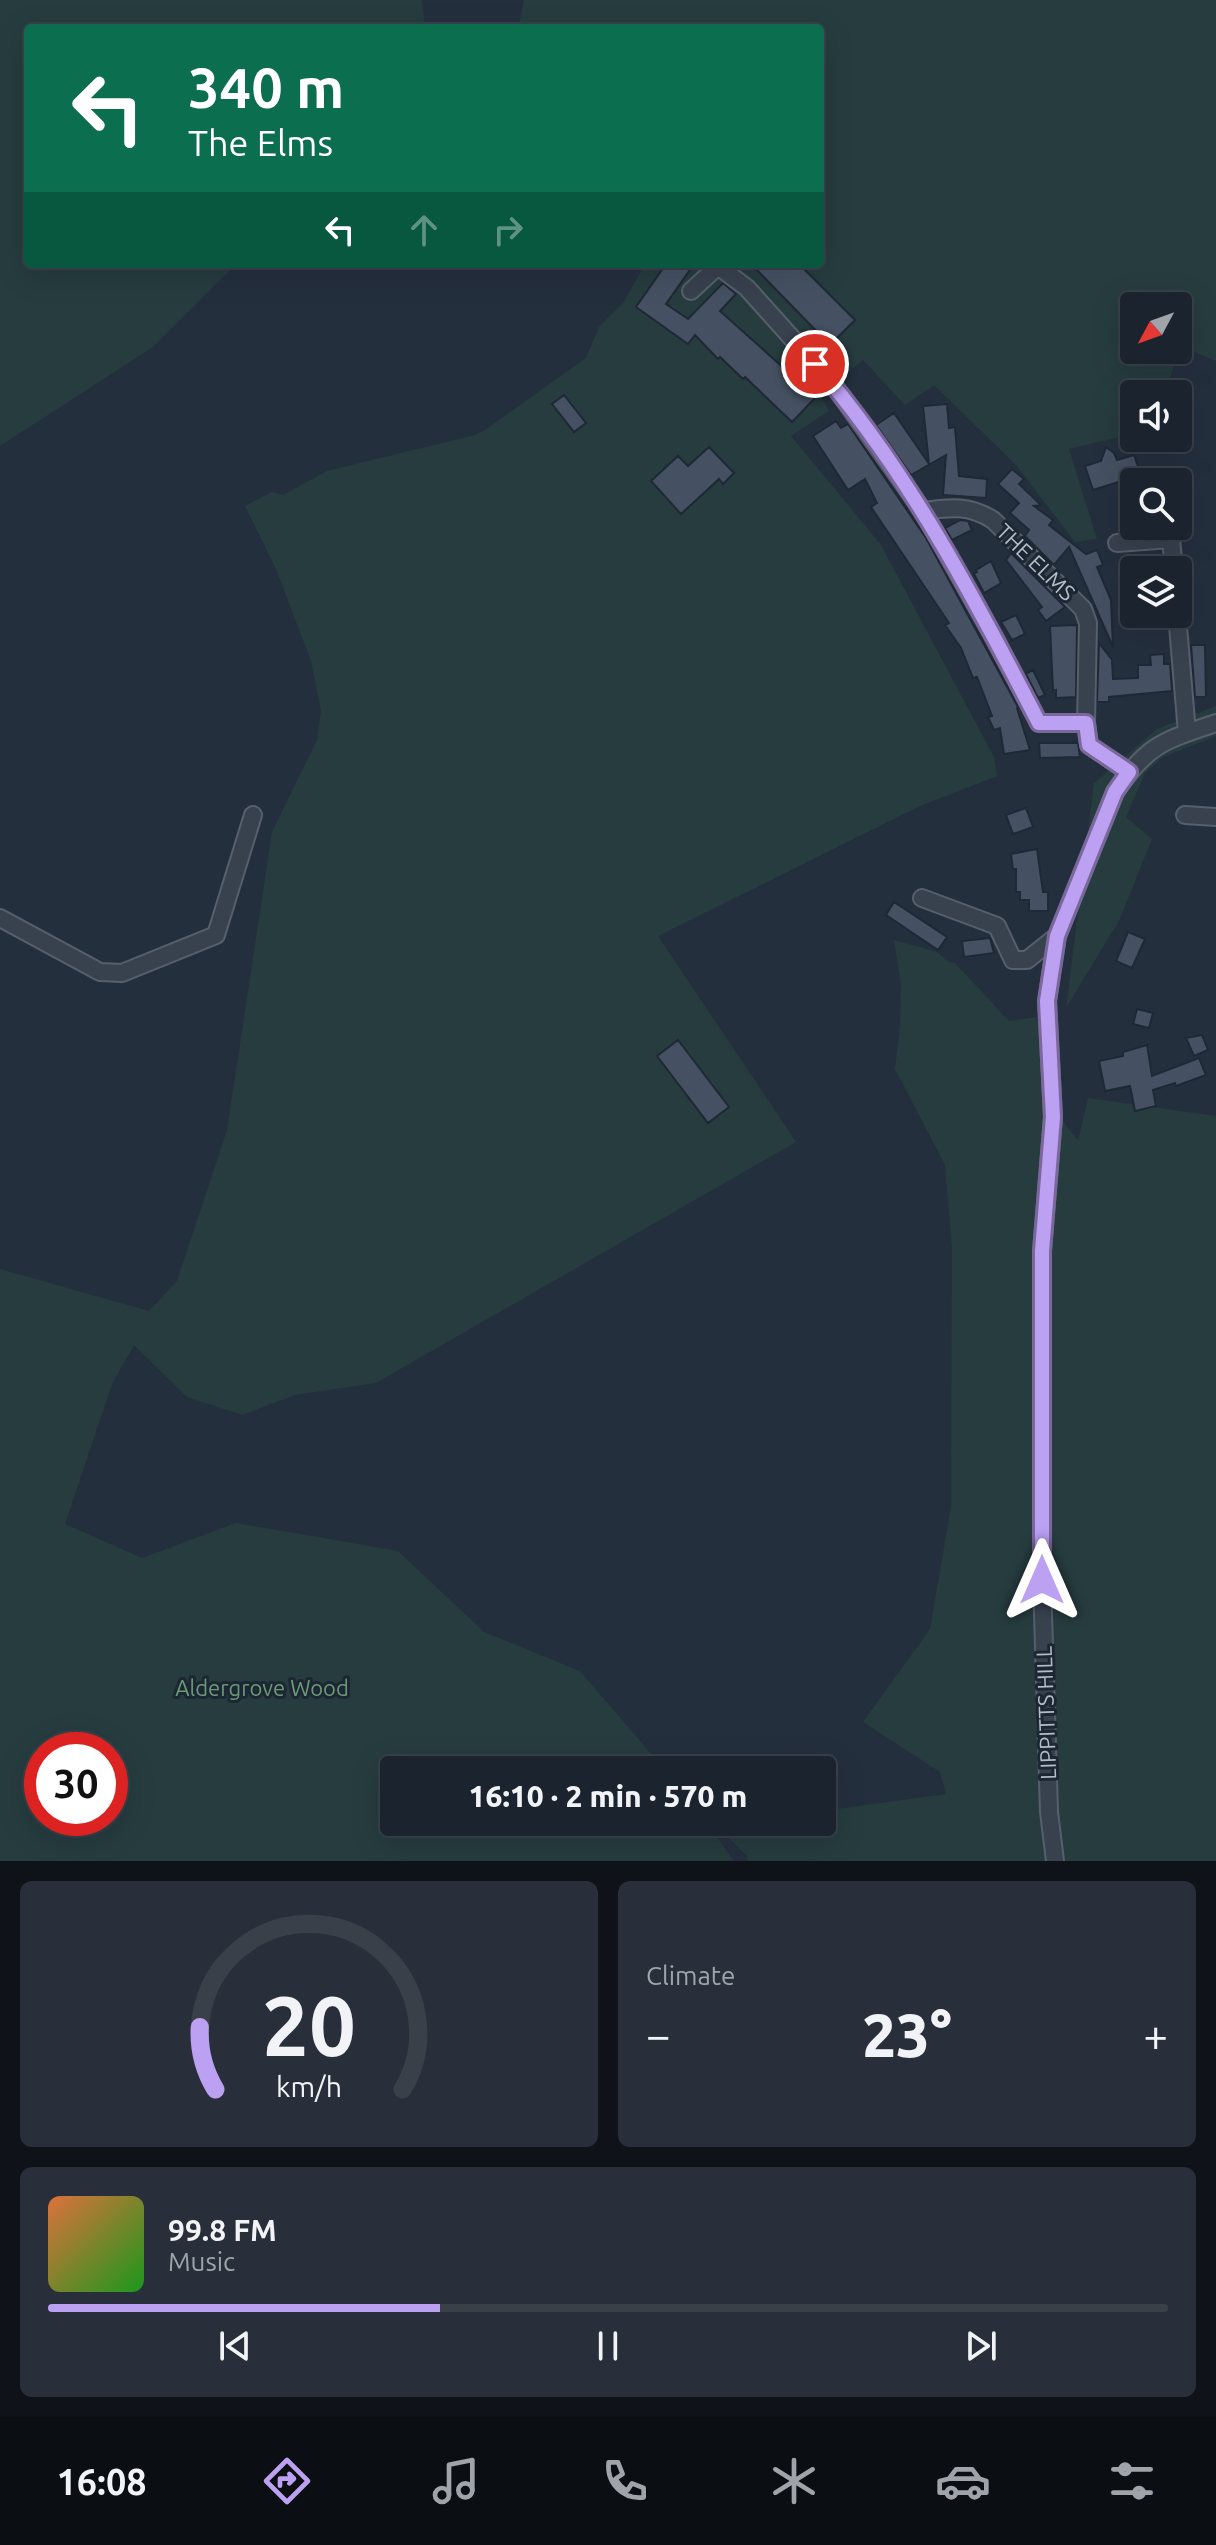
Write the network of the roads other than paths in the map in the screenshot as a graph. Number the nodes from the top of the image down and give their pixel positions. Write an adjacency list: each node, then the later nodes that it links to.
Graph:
1 (716, 268): 3 (street)
2 (721, 268): 4 (street)
3 (691, 291)
4 (923, 511): 8 (street); 8 (street, THE ELMS)
5 (1117, 543): 6 (street)
6 (1173, 556)
7 (1178, 628): 10 (street)
8 (1086, 723): 11 (street)
9 (1216, 723): 10 (street, LIPPITTS HILL)
10 (1187, 733): 11 (street, LIPPITTS HILL)
11 (1129, 772): 17 (street, LIPPITTS HILL)
12 (253, 815): 16 (street)
13 (1185, 815): 14 (street)
14 (1216, 817)
15 (922, 898): 17 (street)
16 (0, 918)
17 (1057, 936): 18 (street, LIPPITTS HILL)
18 (1055, 1861)

